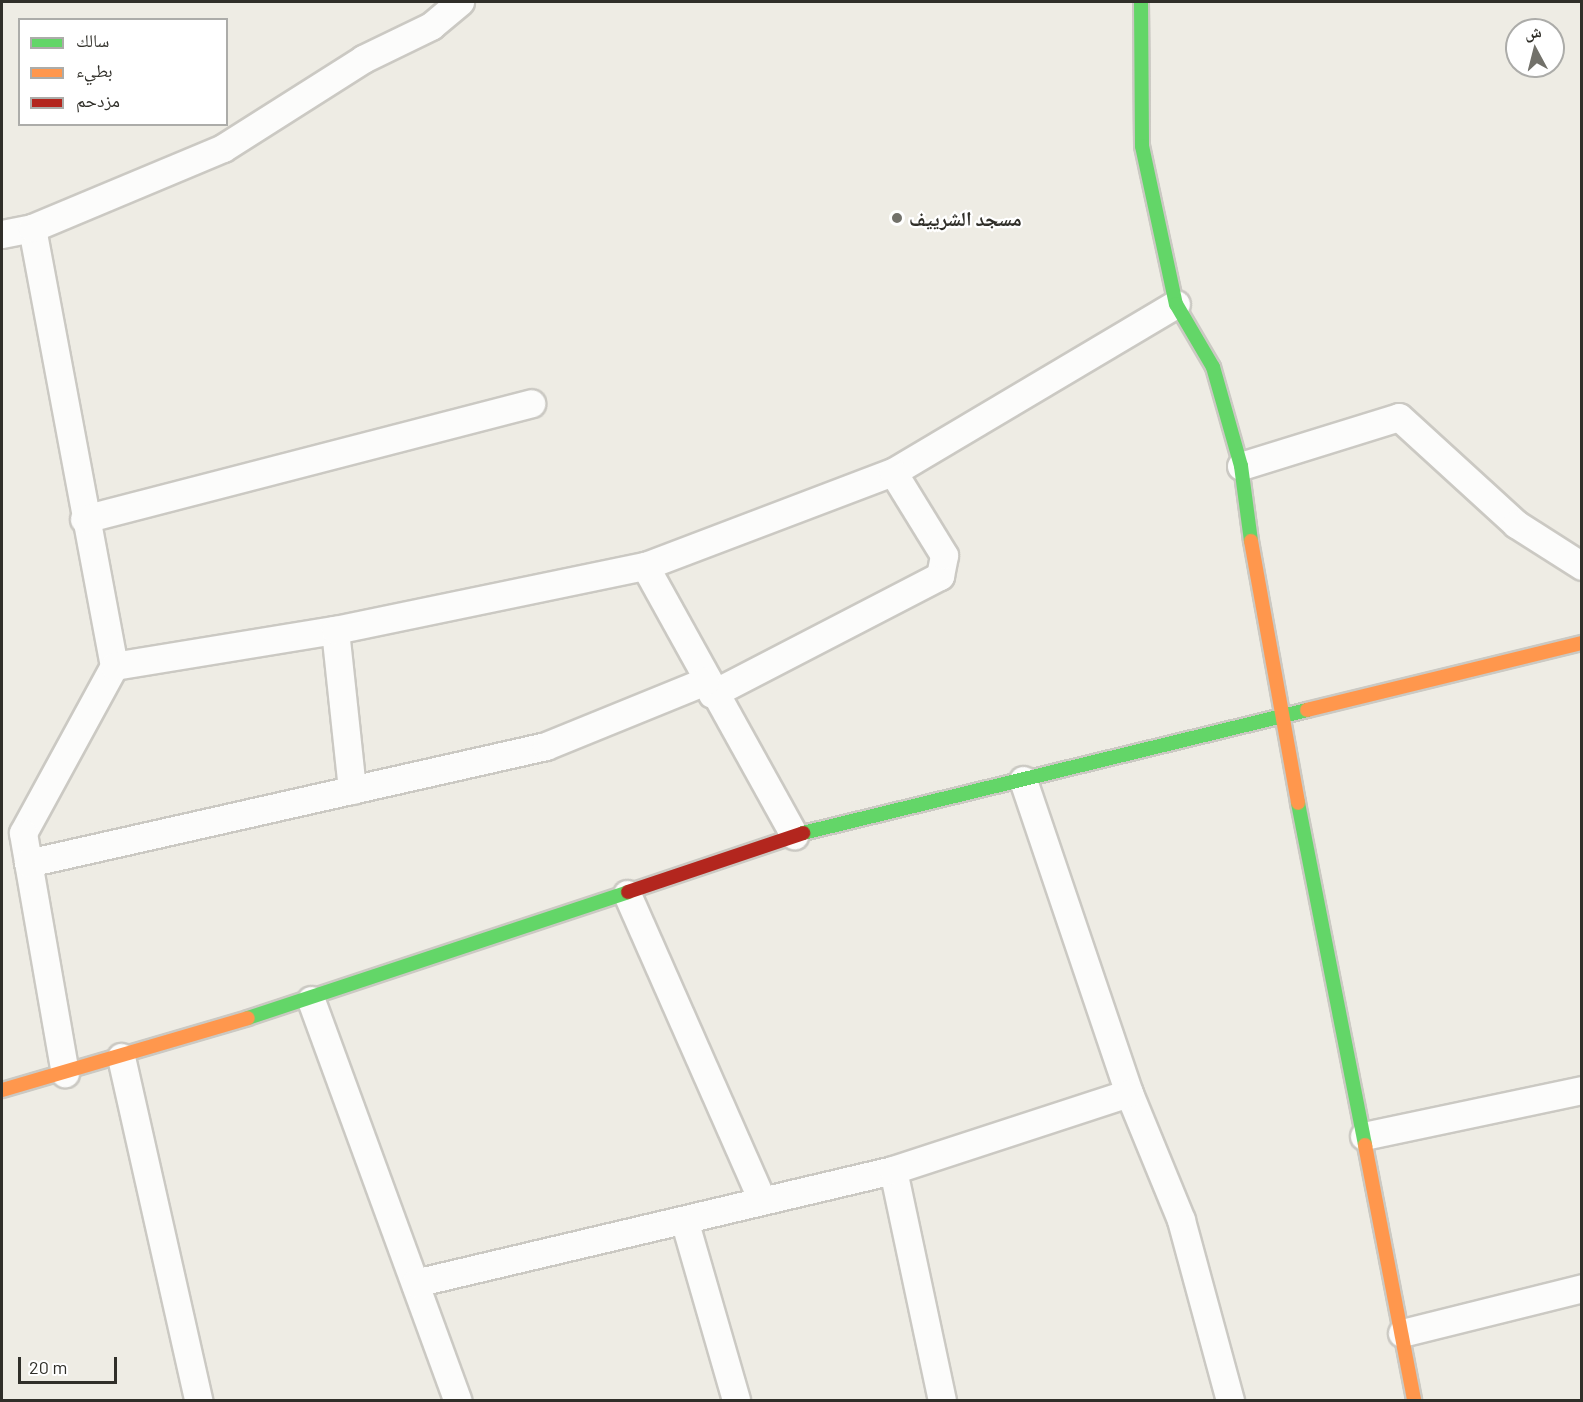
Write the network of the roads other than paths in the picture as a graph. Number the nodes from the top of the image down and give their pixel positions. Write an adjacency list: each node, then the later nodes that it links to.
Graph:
1 (460, 2): 3 (street)
2 (1141, 2): 5 (street)
3 (32, 228): 4 (street); 9 (street)
4 (2, 234)
5 (1176, 304): 7 (street); 8 (street)
6 (531, 403): 9 (street)
7 (1241, 466): 11 (street); 16 (street)
8 (893, 472): 10 (street); 15 (street)
9 (84, 519): 14 (street)
10 (645, 566): 12 (street); 15 (street)
11 (1581, 566)
12 (336, 630): 14 (street); 18 (street)
13 (1581, 643): 16 (street)
14 (114, 666): 20 (street)
15 (708, 687): 18 (street); 19 (street)
16 (1283, 716): 17 (street); 28 (street)
17 (1023, 780): 19 (street); 27 (street)
18 (352, 790): 20 (street)
19 (794, 835): 21 (street)
20 (28, 863): 24 (street)
21 (627, 894): 22 (street); 30 (street)
22 (311, 1000): 23 (street); 32 (street)
23 (121, 1057): 24 (street); 35 (street)
24 (65, 1073): 25 (street)
25 (2, 1090)
26 (1581, 1090): 28 (street)
27 (1129, 1093): 29 (street); 39 (street)
28 (1364, 1136): 34 (street)
29 (893, 1170): 30 (street); 38 (street)
30 (761, 1198): 31 (street)
31 (686, 1223): 32 (street); 37 (street)
32 (415, 1283): 36 (street)
33 (1581, 1288): 34 (street)
34 (1402, 1333): 40 (street)
35 (198, 1401)
36 (457, 1401)
37 (736, 1401)
38 (942, 1401)
39 (1230, 1401)
40 (1414, 1401)

